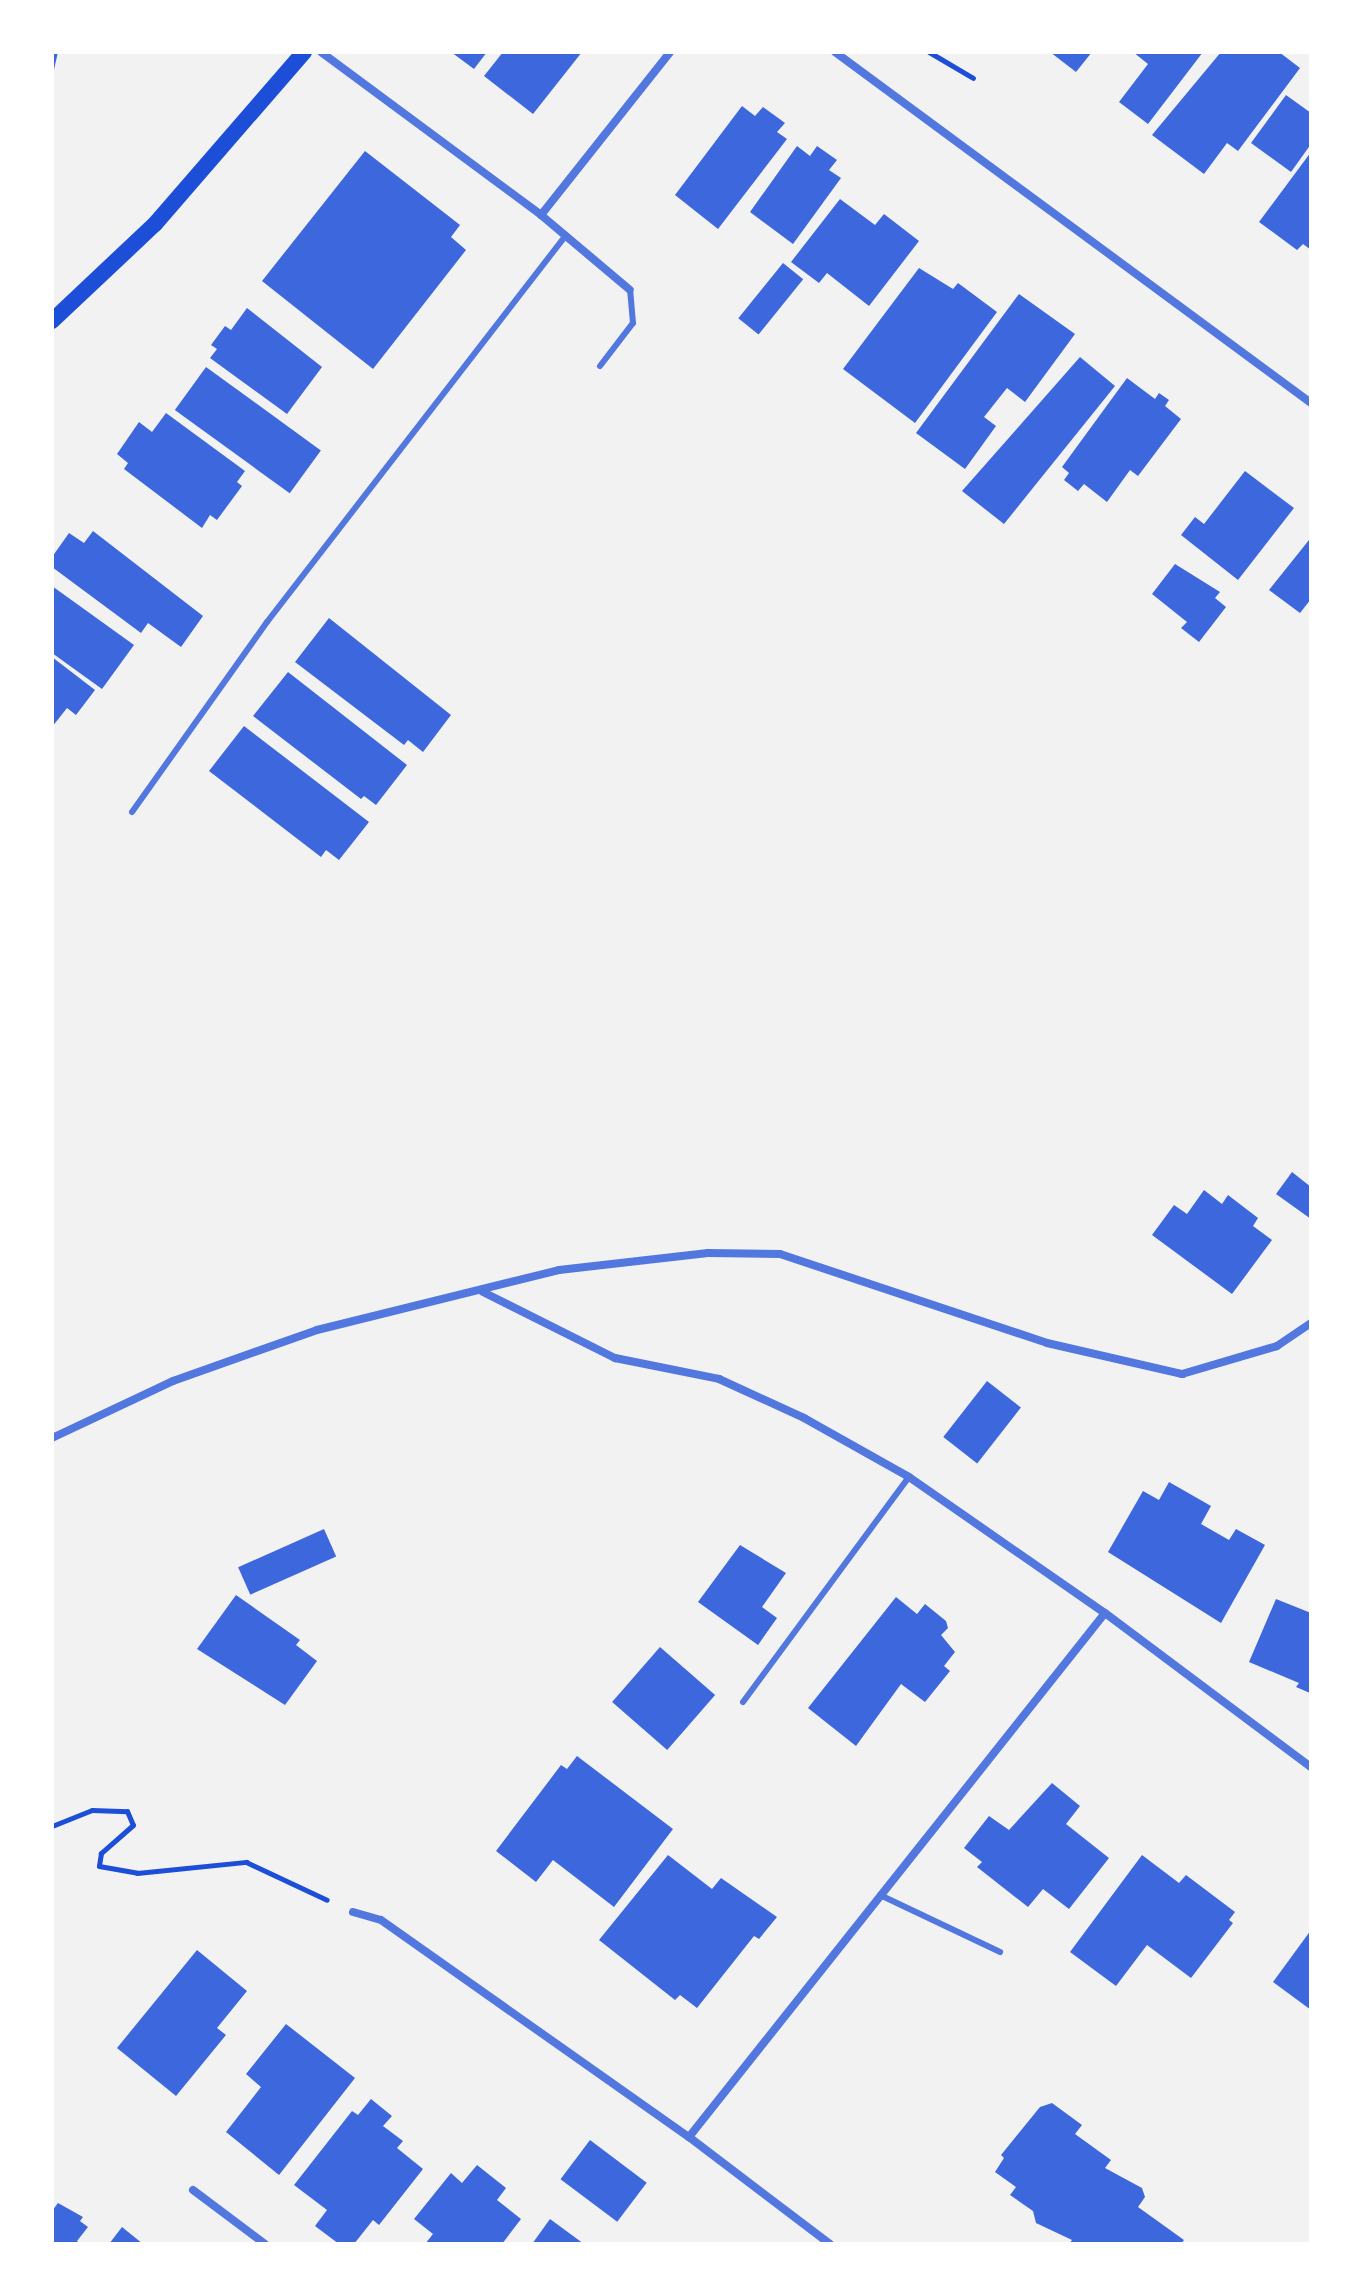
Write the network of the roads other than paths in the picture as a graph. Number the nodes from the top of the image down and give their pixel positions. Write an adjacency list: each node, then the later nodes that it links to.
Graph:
1 (304, 52): 8 (main road)
2 (321, 52): 5 (street)
3 (670, 52): 5 (street)
4 (835, 52): 10 (street)
5 (541, 215): 6 (street)
6 (566, 235): 7 (street); 11 (lane)
7 (630, 290): 9 (lane)
8 (52, 321)
9 (600, 366)
10 (1311, 403)
11 (132, 812)
12 (483, 1292): 13 (street); 14 (street); 15 (street)
13 (1311, 1323)
14 (52, 1438)
15 (909, 1477): 16 (street); 17 (lane)
16 (1105, 1613): 18 (street); 19 (street)
17 (743, 1702)
18 (1311, 1767)
19 (880, 1895): 21 (lane); 22 (street)
20 (353, 1912): 22 (street)
21 (1000, 1952)
22 (689, 2137): 25 (street)
23 (193, 2190): 24 (street)
24 (265, 2244)
25 (830, 2244)

